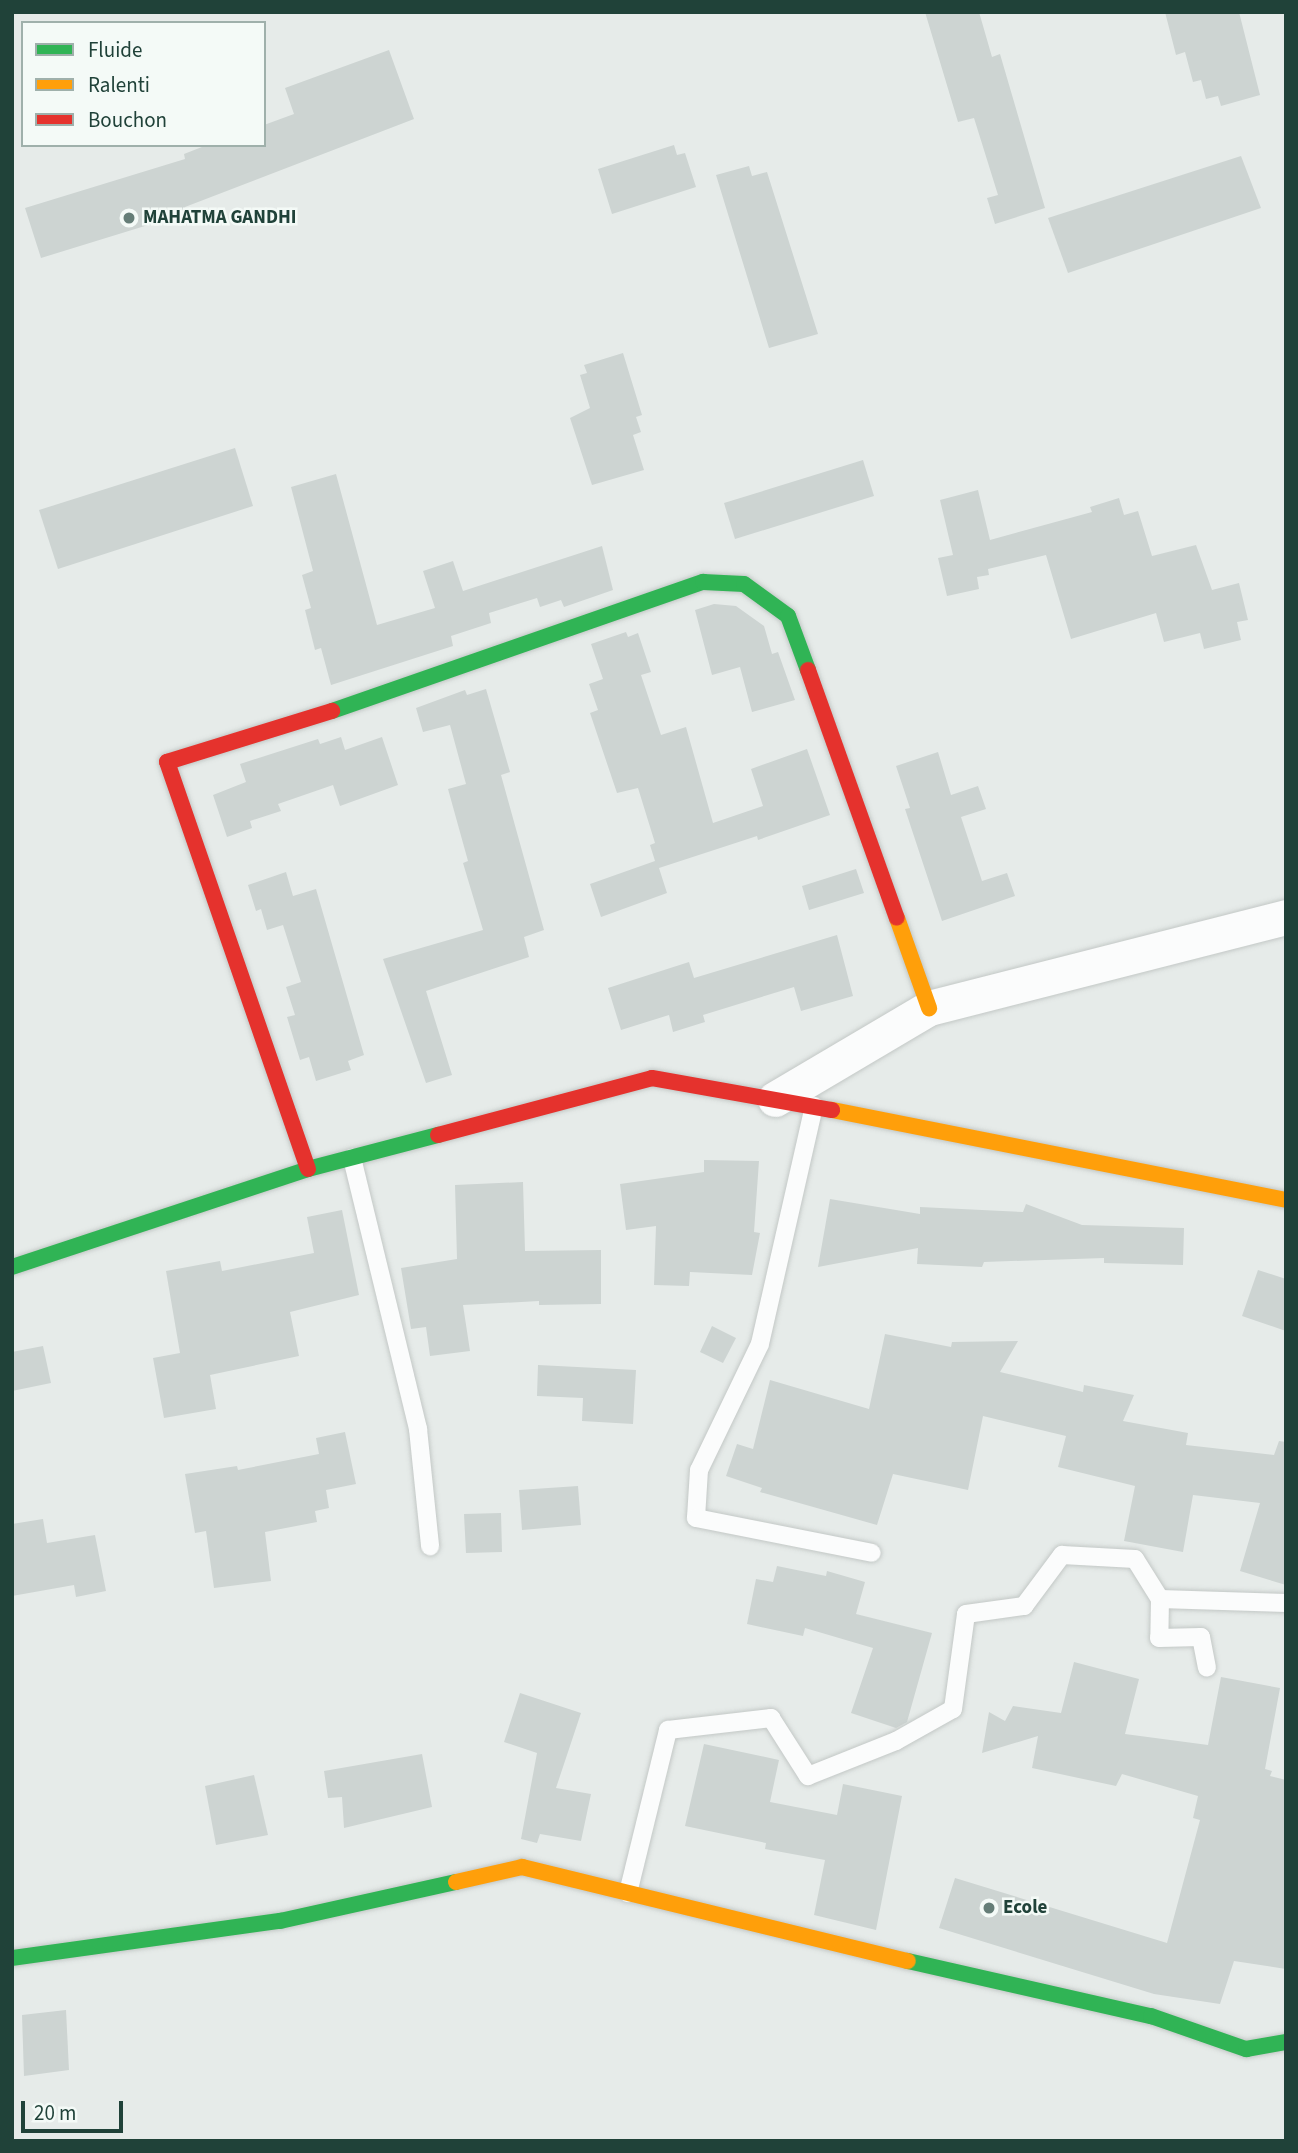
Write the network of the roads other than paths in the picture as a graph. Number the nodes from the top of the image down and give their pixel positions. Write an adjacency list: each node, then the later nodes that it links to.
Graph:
1 (1286, 917): 2 (street)
2 (929, 1008): 3 (street); 6 (street)
3 (775, 1099): 4 (street); 5 (street)
4 (814, 1106): 7 (street); 10 (lane)
5 (352, 1158): 6 (street); 9 (lane)
6 (308, 1170): 8 (street)
7 (1286, 1200)
8 (12, 1267)
9 (430, 1546)
10 (872, 1553)
11 (1160, 1599): 12 (lane); 13 (lane); 14 (lane)
12 (1286, 1603)
13 (1206, 1667)
14 (628, 1893): 15 (street); 16 (street)
15 (12, 1958)
16 (1286, 2042)

